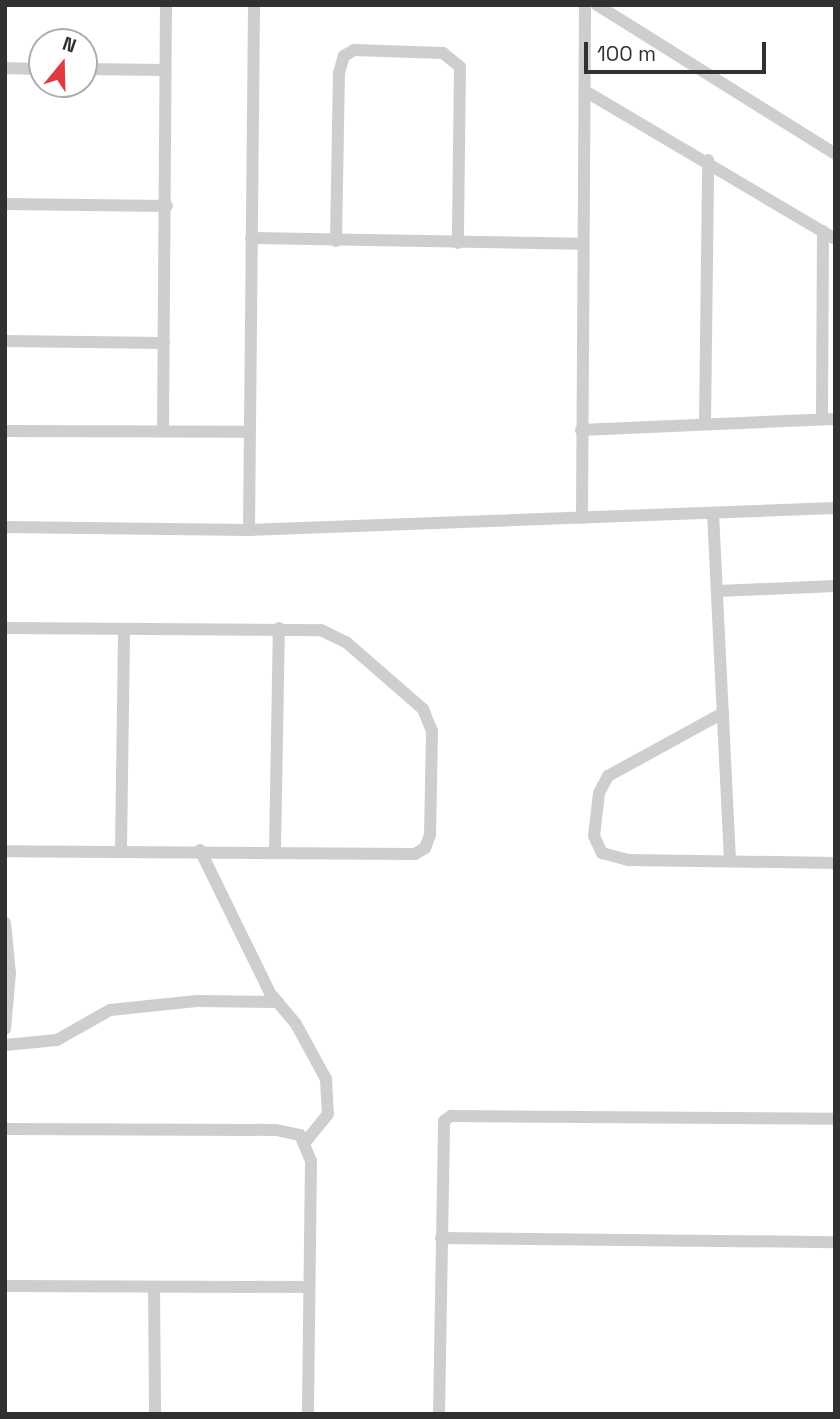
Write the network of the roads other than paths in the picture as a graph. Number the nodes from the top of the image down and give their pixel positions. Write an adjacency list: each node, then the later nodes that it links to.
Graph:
1 (166, 5): 8 (street)
2 (254, 5): 15 (street)
3 (585, 5): 9 (street)
4 (597, 5): 10 (street)
5 (5, 68): 6 (street)
6 (28, 69)
7 (98, 69): 8 (street)
8 (165, 70): 13 (street)
9 (585, 91): 11 (street); 19 (street)
10 (835, 154)
11 (708, 160): 14 (street); 23 (street)
12 (5, 204): 13 (street)
13 (167, 206): 21 (street)
14 (823, 231): 16 (street); 22 (street)
15 (251, 238): 17 (street); 27 (street)
16 (835, 239)
17 (336, 241): 18 (street); 18 (street)
18 (458, 243): 19 (street)
19 (581, 244): 24 (street)
20 (5, 341): 21 (street)
21 (164, 343): 26 (street)
22 (828, 419): 23 (street)
23 (705, 424): 24 (street)
24 (581, 430): 30 (street)
25 (5, 431): 26 (street)
26 (163, 431): 27 (street)
27 (250, 432): 32 (street)
28 (835, 508): 29 (street)
29 (713, 513): 30 (street); 34 (street)
30 (582, 518): 32 (street)
31 (5, 527): 32 (street)
32 (249, 530)
33 (835, 586): 34 (street)
34 (718, 591): 38 (street)
35 (5, 628): 37 (street)
36 (279, 628): 37 (street); 41 (street); 41 (street)
37 (124, 629): 39 (street)
38 (723, 713): 43 (street); 43 (street)
39 (121, 849): 40 (street); 42 (street)
40 (200, 850): 41 (street); 46 (street)
41 (275, 850)
42 (5, 851)
43 (730, 859): 44 (street)
44 (835, 863)
45 (5, 923): 47 (street)
46 (278, 1002): 48 (street); 51 (street)
47 (5, 1029)
48 (5, 1045)
49 (835, 1119): 52 (street)
50 (5, 1129): 51 (street)
51 (306, 1141): 55 (street)
52 (441, 1238): 53 (street); 59 (street)
53 (835, 1242)
54 (5, 1286): 56 (street)
55 (308, 1287): 56 (street); 58 (street)
56 (154, 1288): 57 (street)
57 (155, 1414)
58 (308, 1414)
59 (439, 1414)

